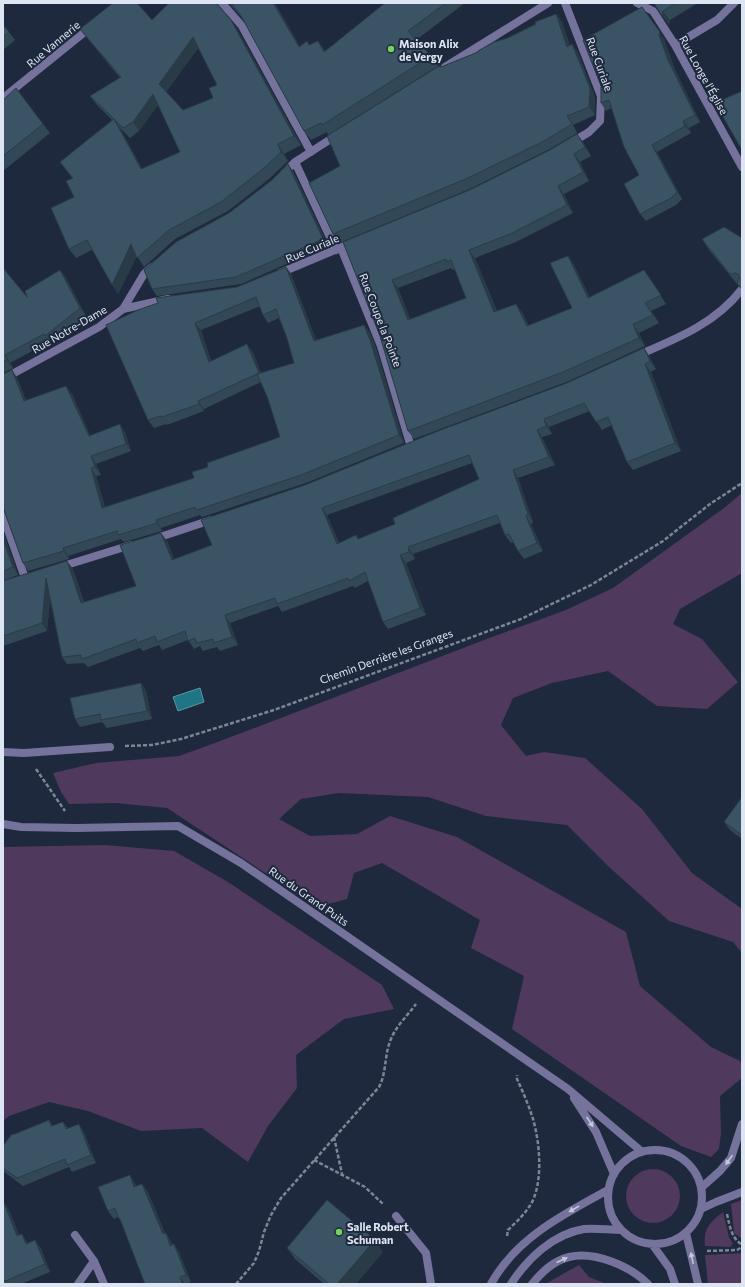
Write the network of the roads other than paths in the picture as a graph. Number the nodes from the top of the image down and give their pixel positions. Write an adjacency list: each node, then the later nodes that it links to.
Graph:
1 (222, 3): 12 (street)
2 (548, 3): 8 (street)
3 (565, 3): 11 (street, Rue Curiale)
4 (637, 3): 7 (street, Rue Longe l'Église)
5 (734, 3): 7 (street)
6 (94, 23): 9 (street, Rue Vannerie)
7 (675, 44): 14 (street, Rue Longe l'Église)
8 (439, 71)
9 (3, 98)
10 (344, 130): 12 (street)
11 (565, 147)
12 (311, 152): 13 (street)
13 (295, 162): 15 (street); 17 (street, Rue Coupe la Pointe)
14 (742, 167)
15 (279, 178)
16 (360, 240): 17 (street, Rue Curiale)
17 (338, 249): 19 (street, Rue Curiale); 25 (street, Rue Coupe la Pointe)
18 (161, 259): 22 (street, Rue Notre-Dame)
19 (271, 277)
20 (742, 289): 23 (street)
21 (173, 299): 22 (street)
22 (122, 310): 24 (street, Rue Notre-Dame)
23 (628, 360)
24 (3, 379)
25 (411, 447)
26 (3, 516): 29 (street)
27 (222, 517): 28 (street)
28 (52, 570)
29 (25, 578)
30 (110, 747): 31 (street)
31 (3, 752)
32 (3, 824): 33 (street, Rue du Grand Puits)
33 (568, 1089): 35 (street, Rue du Grand Puits); 36 (street, Rue du Grand Puits, one-way to 36)
34 (742, 1124): 37 (street, one-way to 37)
35 (641, 1151): 36 (street); 37 (street)
36 (614, 1174): 38 (street)
37 (702, 1187): 40 (street)
38 (608, 1190): 42 (street); 50 (street, one-way to 50)
39 (742, 1192): 40 (street)
40 (701, 1209): 43 (street)
41 (396, 1216): 49 (street)
42 (621, 1230): 45 (street); 51 (street)
43 (686, 1233): 45 (street); 55 (street, one-way to 43)
44 (76, 1235): 46 (street)
45 (652, 1244): 54 (street)
46 (94, 1261): 47 (street); 48 (street)
47 (78, 1284)
48 (104, 1284)
49 (431, 1284)
50 (491, 1284)
51 (511, 1284)
52 (532, 1284): 53 (street, one-way to 53)
53 (648, 1284)
54 (675, 1284)
55 (698, 1284)

